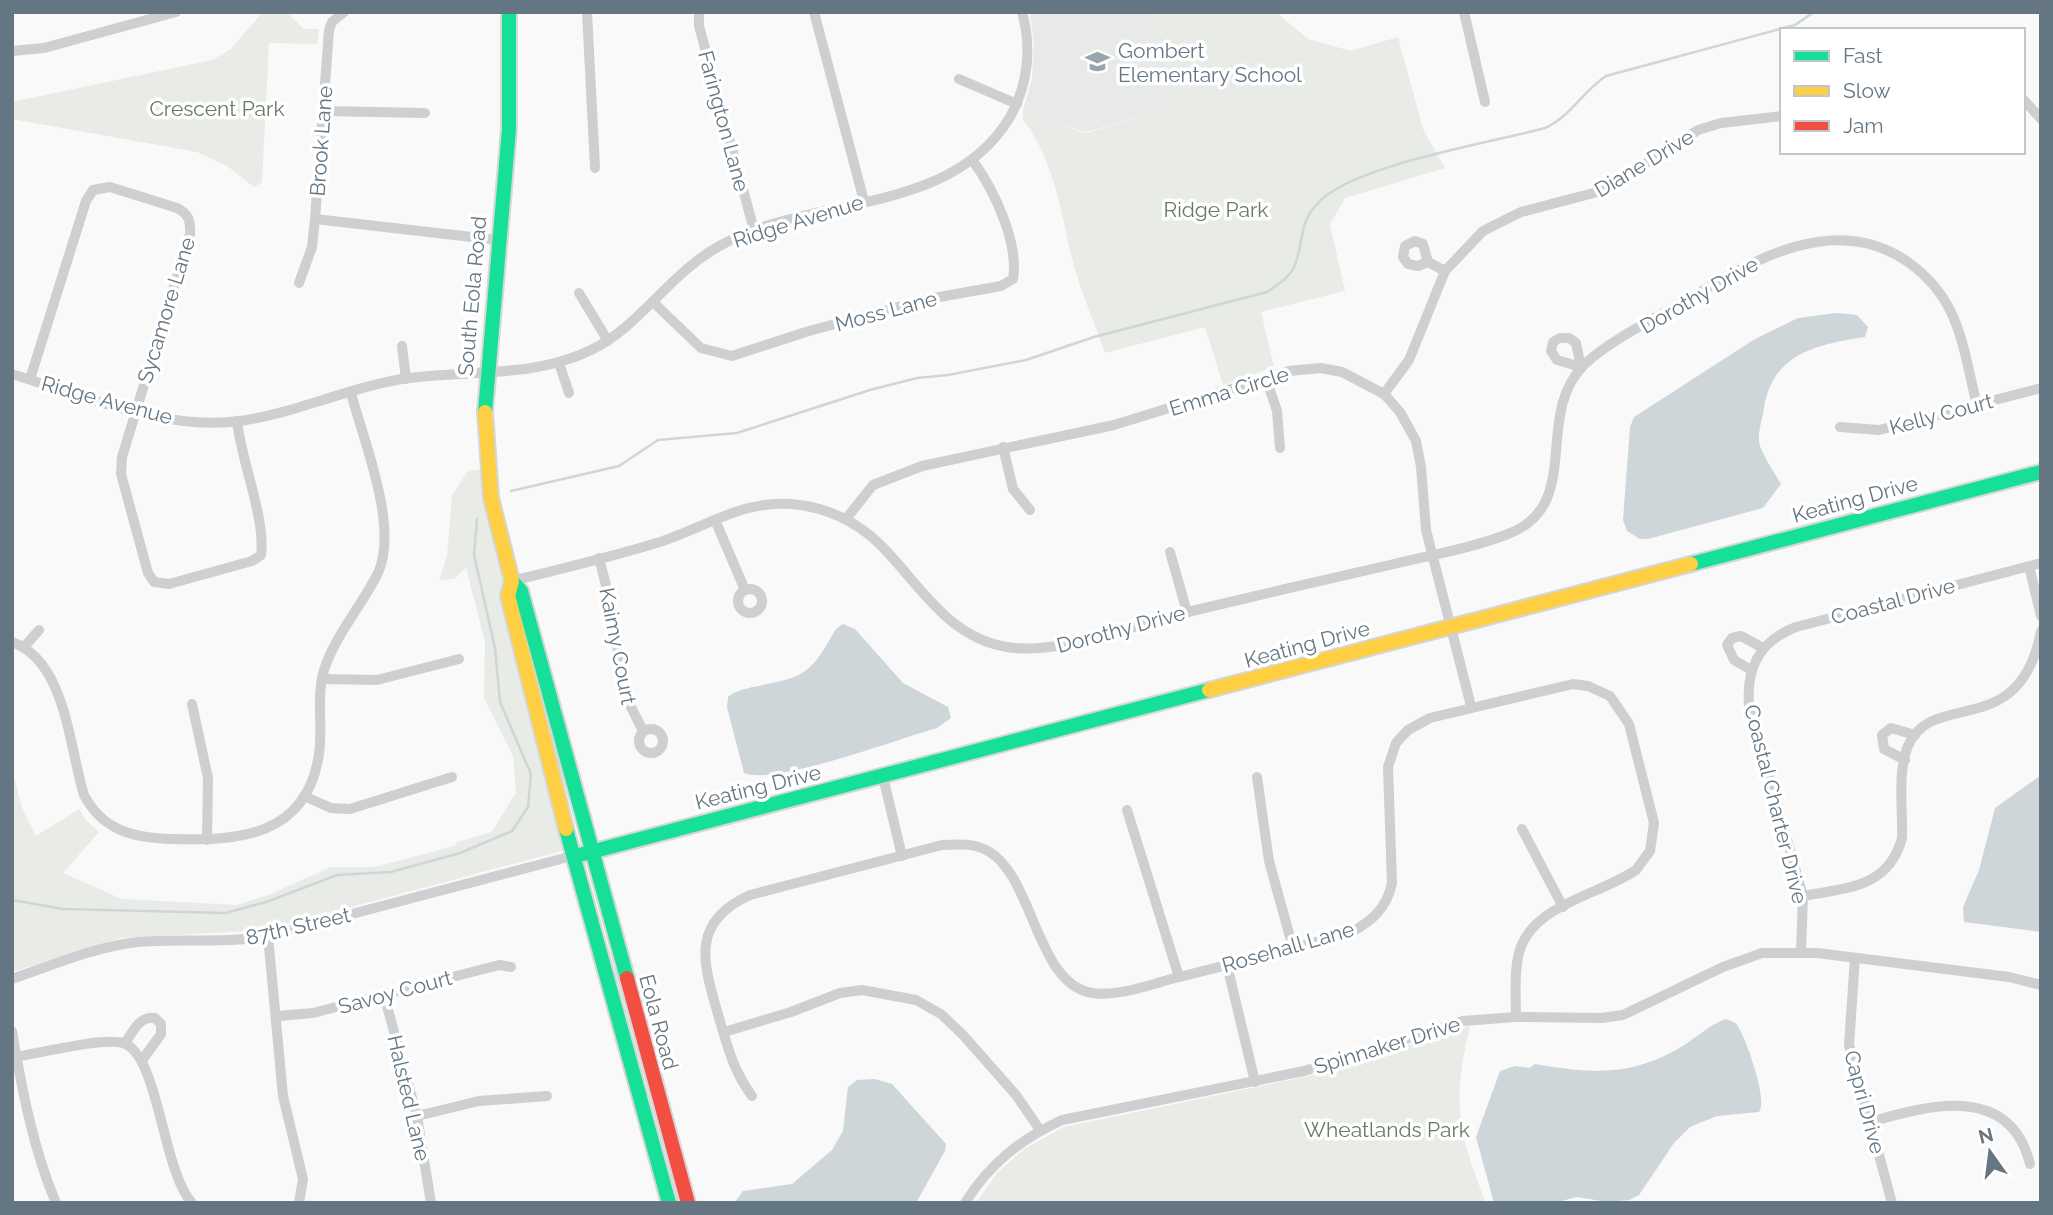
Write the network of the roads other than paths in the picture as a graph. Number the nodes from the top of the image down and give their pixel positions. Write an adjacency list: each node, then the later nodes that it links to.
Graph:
1 (176, 12): 9 (street)
2 (344, 12): 14 (street, Brook Lane)
3 (509, 12): 23 (street, South Eola Road)
4 (587, 12): 19 (street)
5 (699, 12): 22 (street, Farington Lane)
6 (814, 12): 20 (street)
7 (1022, 12): 13 (street, Ridge Avenue)
8 (1464, 12): 12 (street)
9 (12, 51)
10 (959, 79): 13 (street)
11 (2025, 101): 17 (street)
12 (1485, 102)
13 (1017, 104): 18 (street, Ridge Avenue)
14 (323, 111): 15 (street); 21 (street, Brook Lane)
15 (425, 113)
16 (1780, 116): 25 (street, Diane Drive)
17 (2041, 119)
18 (973, 161): 20 (street, Ridge Avenue); 28 (street, Moss Lane)
19 (595, 168)
20 (864, 201): 22 (street, Ridge Avenue)
21 (315, 219): 23 (street, Brook Lane); 26 (street)
22 (754, 230): 28 (street, Ridge Avenue)
23 (498, 240): 32 (street, South Eola Road)
24 (1428, 262): 25 (street)
25 (1445, 271): 40 (street, Diane Drive)
26 (299, 283)
27 (579, 293): 29 (street)
28 (653, 302): 29 (street, Ridge Avenue)
29 (608, 341): 31 (street, Ridge Avenue)
30 (402, 346): 36 (street)
31 (559, 363): 32 (street, Ridge Avenue); 39 (street)
32 (486, 372): 36 (street, Ridge Avenue); 56 (street, South Eola Road)
33 (12, 374): 35 (street, Ridge Avenue)
34 (1266, 378): 40 (street, Emma Circle); 45 (street, Emma Circle); 46 (street)
35 (30, 379): 42 (street, Ridge Avenue); 42 (street, Sycamore Lane)
36 (406, 379): 38 (street, Ridge Avenue)
37 (2041, 388): 41 (street, Kelly Court)
38 (351, 393): 43 (street, Ridge Avenue); 69 (street)
39 (569, 393)
40 (1384, 394): 52 (street, Emma Circle)
41 (1977, 405): 44 (street, Kelly Court); 52 (street, Dorothy Drive)
42 (135, 411): 43 (street, Ridge Avenue); 43 (street)
43 (237, 421)
44 (1840, 427)
45 (1003, 447): 48 (street); 49 (street, Emma Circle)
46 (1280, 448)
47 (2041, 472): 60 (street, Keating Drive)
48 (1030, 510)
49 (846, 519): 50 (street, Dorothy Drive); 58 (street, Dorothy Drive)
50 (715, 520): 53 (street, Dorothy Drive); 57 (street)
51 (1170, 552): 58 (street)
52 (1432, 555): 58 (street, Dorothy Drive); 60 (street, Emma Circle)
53 (599, 558): 56 (street, Dorothy Drive); 72 (street, Kaimy Court)
54 (2041, 563): 55 (street, Coastal Drive)
55 (2029, 566): 59 (street); 65 (street, Coastal Drive)
56 (512, 581): 82 (street, South Eola Road)
57 (745, 590)
58 (1187, 612)
59 (2041, 616)
60 (1451, 628): 71 (street, Emma Circle); 75 (street, Keating Drive)
61 (39, 630): 64 (street)
62 (2041, 631): 73 (street)
63 (12, 642): 64 (street)
64 (24, 647): 81 (street)
65 (1763, 648): 66 (street, Coastal Drive); 68 (street)
66 (1756, 658): 68 (street, Coastal Charter Drive)
67 (459, 659): 69 (street)
68 (1751, 670): 84 (street, Coastal Charter Drive)
69 (322, 679): 78 (street)
70 (192, 704): 81 (street)
71 (1471, 706): 85 (street, Rosehall Lane); 87 (street, Rosehall Lane)
72 (643, 731)
73 (1915, 735): 74 (street); 74 (street)
74 (1905, 760): 84 (street)
75 (883, 776): 82 (street, Keating Drive); 83 (street)
76 (452, 777): 78 (street)
77 (1257, 777): 87 (street)
78 (304, 796): 81 (street)
79 (1127, 810): 92 (street)
80 (1522, 829): 85 (street)
81 (207, 840)
82 (582, 854): 86 (street, 87th Street); 114 (street, Eola Road); 115 (street, Eola Road)
83 (902, 856): 92 (street, Rosehall Lane); 99 (street, Rosehall Lane)
84 (1803, 896): 88 (street, Coastal Charter Drive)
85 (1563, 908): 97 (street, Rosehall Lane)
86 (268, 936): 93 (street, 87th Street); 96 (street)
87 (1293, 948): 90 (street, Rosehall Lane)
88 (1801, 951): 89 (street, Spinnaker Drive); 97 (street, Spinnaker Drive)
89 (1855, 958): 94 (street, Spinnaker Drive); 107 (street, Capri Drive)
90 (1227, 965): 92 (street, Rosehall Lane); 103 (street)
91 (511, 967): 95 (street, Savoy Court)
92 (1179, 977)
93 (12, 979)
94 (2041, 985)
95 (384, 995): 96 (street, Savoy Court); 106 (street, Halsted Lane)
96 (278, 1016): 112 (street)
97 (1516, 1017): 103 (street, Spinnaker Drive)
98 (12, 1031): 101 (street)
99 (724, 1032): 104 (street, Rosehall Lane); 108 (street)
100 (125, 1043): 101 (street); 102 (street); 102 (street)
101 (16, 1057): 110 (street)
102 (143, 1059): 111 (street)
103 (1255, 1082): 108 (street, Spinnaker Drive)
104 (752, 1096)
105 (547, 1097): 106 (street)
106 (417, 1116): 113 (street, Halsted Lane)
107 (1870, 1122): 109 (street); 117 (street, Capri Drive)
108 (1040, 1130): 116 (street, Spinnaker Drive)
109 (2030, 1164)
110 (56, 1203)
111 (192, 1203)
112 (299, 1203)
113 (431, 1203)
114 (669, 1203)
115 (688, 1203)
116 (965, 1203)
117 (1892, 1203)

